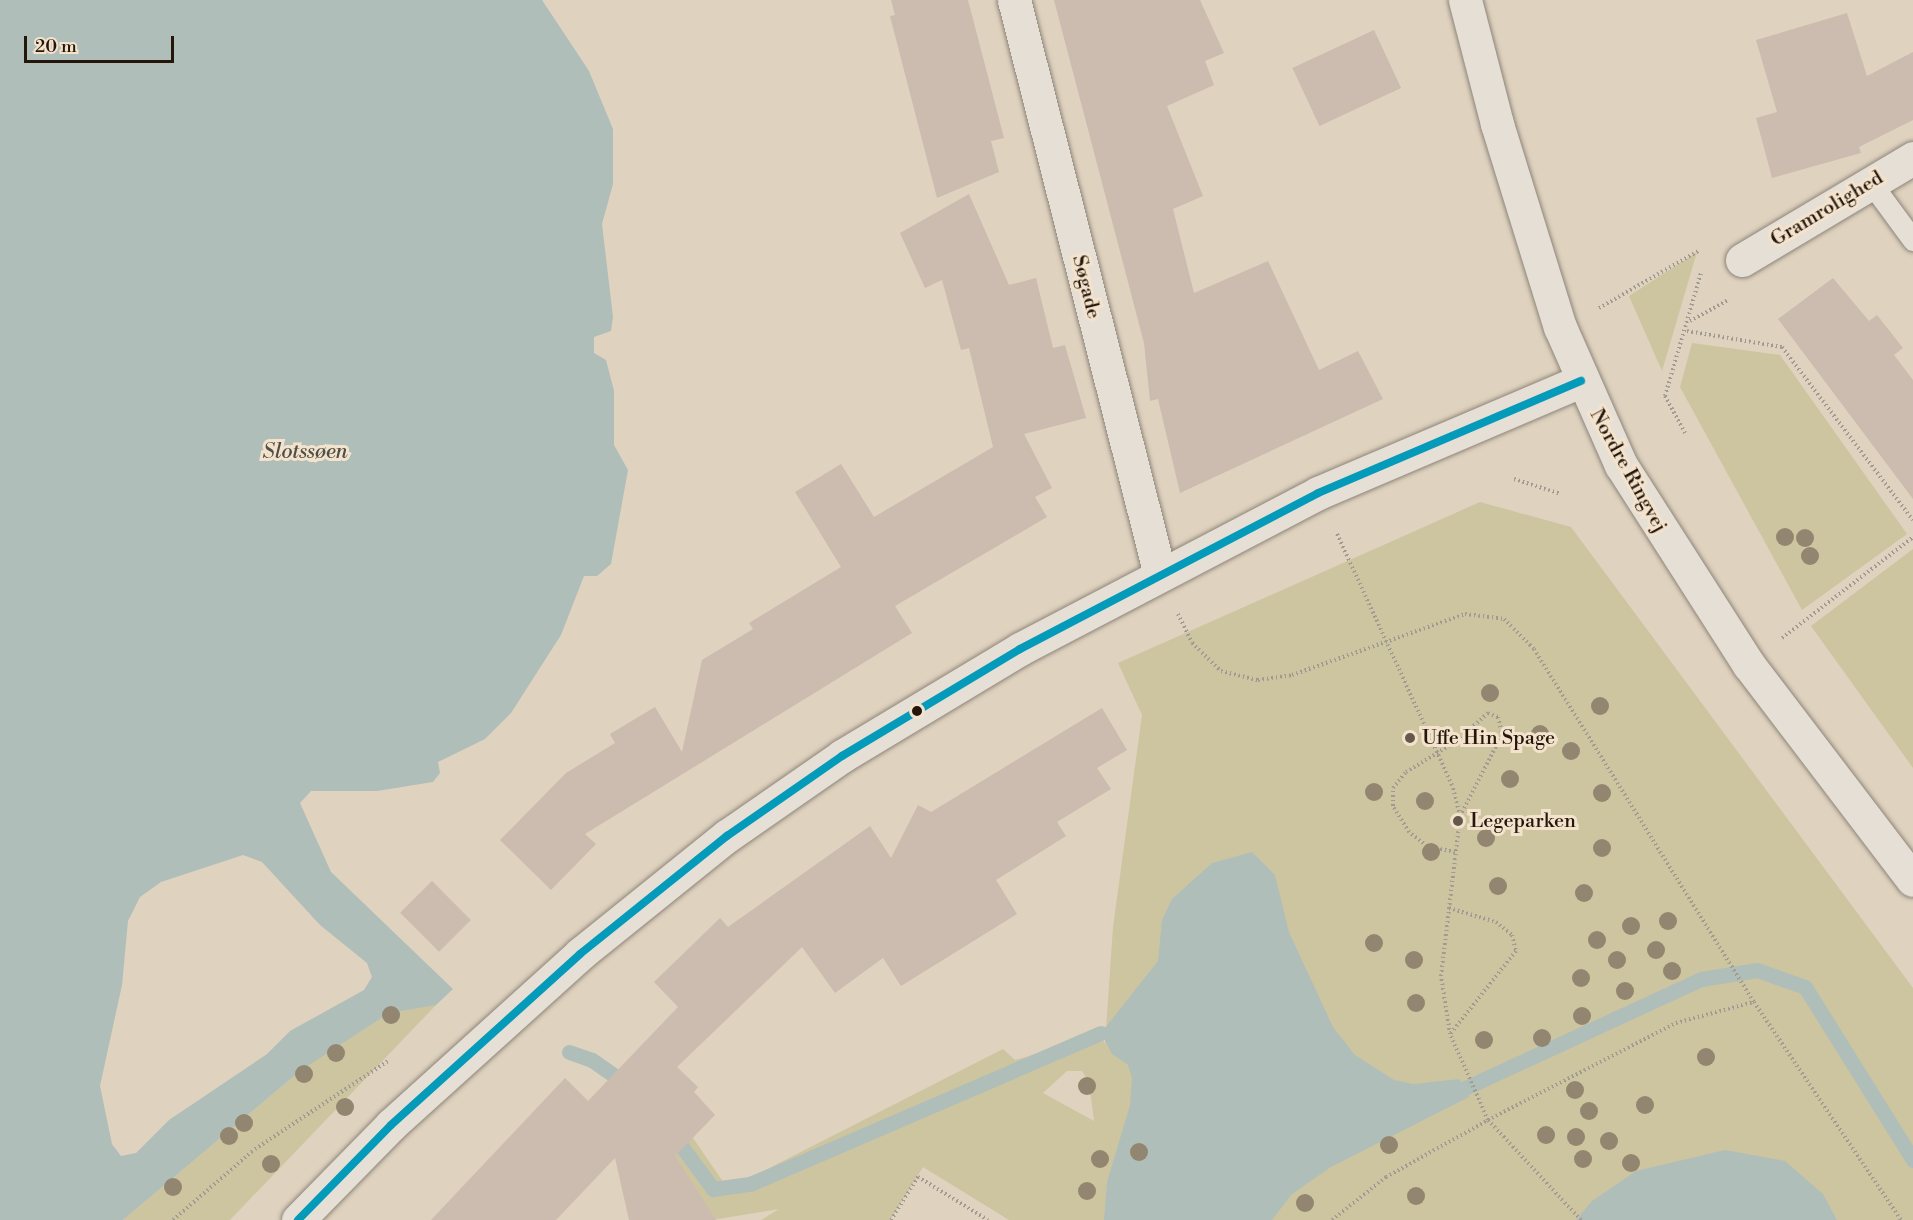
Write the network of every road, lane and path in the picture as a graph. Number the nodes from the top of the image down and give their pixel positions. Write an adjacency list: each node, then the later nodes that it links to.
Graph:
1 (1014, 0): 18 (main road, Søgade)
2 (1466, 0): 9 (main road, Nordre Ringvej)
3 (1913, 158): 4 (main road, Gramrolighed)
4 (1871, 183): 5 (lane); 7 (main road, Gramrolighed)
5 (1913, 240)
6 (1705, 256): 9 (path)
7 (1742, 260)
8 (1703, 267): 10 (path)
9 (1561, 330): 11 (main road, Nordre Ringvej)
10 (1687, 331): 12 (path); 15 (path)
11 (1581, 381): 18 (main road); 20 (main road, Nordre Ringvej)
12 (1685, 433)
13 (1514, 479): 14 (path)
14 (1561, 494)
15 (1913, 520)
16 (1913, 537): 20 (path)
17 (1352, 565): 19 (path)
18 (1160, 575): 19 (path); 31 (main road)
19 (1389, 642): 21 (path); 26 (path)
20 (1749, 664): 24 (main road, Nordre Ringvej)
21 (1441, 752): 22 (path); 22 (path); 23 (path)
22 (1460, 816): 23 (path)
23 (1455, 852): 25 (path)
24 (1913, 880)
25 (1449, 908): 27 (path); 27 (path)
26 (1754, 1002): 29 (path); 36 (path)
27 (1450, 1034): 29 (path)
28 (388, 1061): 30 (path)
29 (1488, 1120): 34 (path); 35 (path)
30 (173, 1220)
31 (298, 1220)
32 (891, 1220): 33 (path)
33 (988, 1220)
34 (1332, 1220)
35 (1581, 1220)
36 (1901, 1220)

